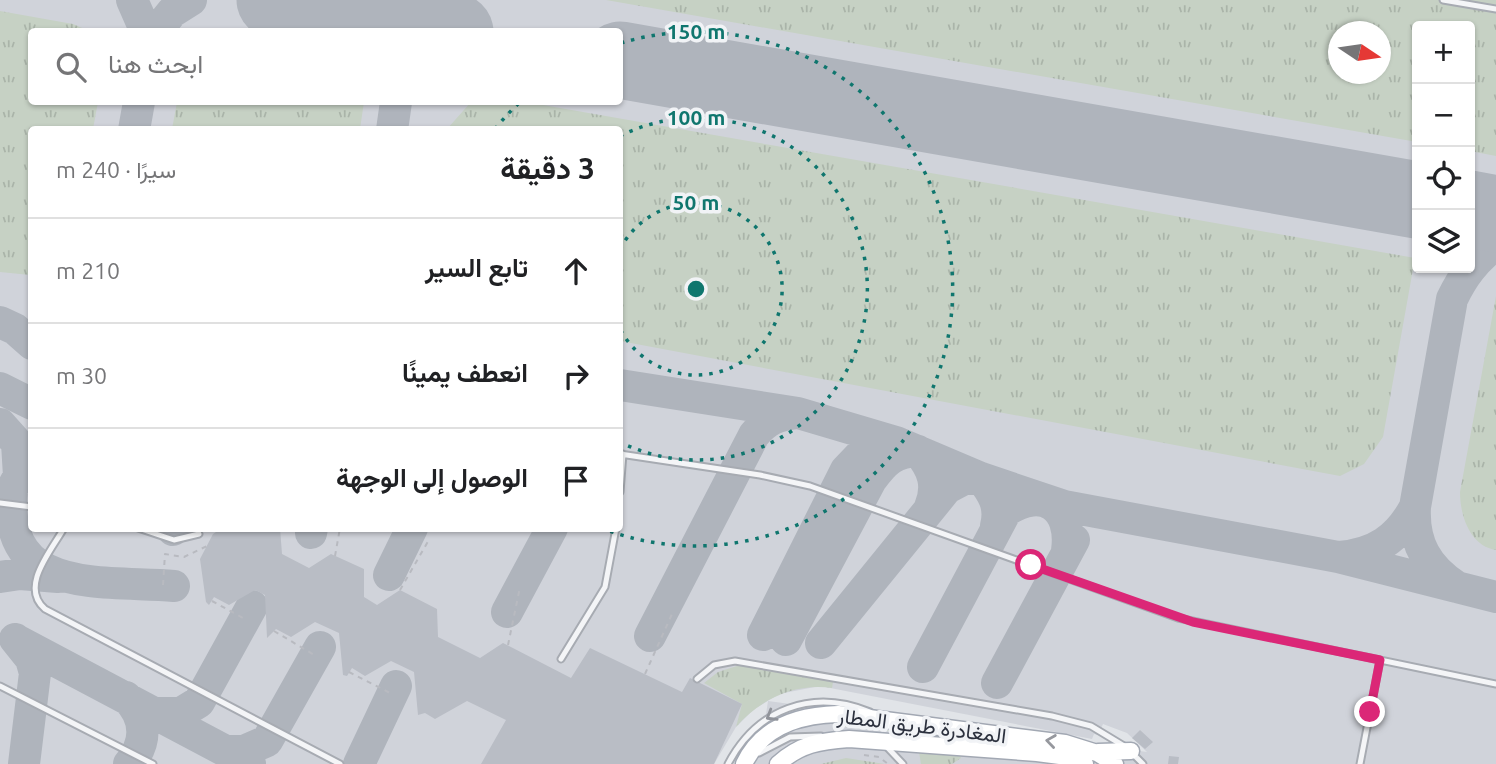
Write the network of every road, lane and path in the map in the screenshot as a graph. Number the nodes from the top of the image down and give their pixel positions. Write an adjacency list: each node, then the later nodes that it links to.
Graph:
1 (1443, 0): 2 (lane)
2 (1496, 9)
3 (623, 454): 24 (lane)
4 (0, 503): 5 (lane)
5 (28, 506)
6 (62, 532): 38 (lane)
7 (150, 532): 10 (lane)
8 (339, 532): 13 (path)
9 (615, 532): 23 (lane)
10 (199, 534)
11 (430, 538): 16 (path)
12 (207, 546): 14 (path)
13 (335, 556)
14 (163, 585)
15 (520, 587): 21 (path)
16 (400, 590)
17 (212, 601): 19 (path)
18 (672, 614): 26 (path)
19 (245, 619)
20 (274, 631): 22 (path)
21 (508, 645)
22 (316, 656)
23 (561, 659)
24 (1380, 660): 28 (lane); 46 (lane)
25 (349, 673): 30 (path)
26 (645, 674)
27 (697, 679): 34 (lane)
28 (1496, 684)
29 (0, 686): 37 (lane)
30 (392, 694)
31 (836, 708): 36 (main road, المغادرة طريق المطار, one-way to 31); 39 (lane, one-way to 39); 40 (main road, المغادرة طريق المطار)
32 (849, 739): 33 (main road); 40 (lane); 41 (main road)
33 (873, 740): 36 (main road); 43 (lane)
34 (1130, 751): 36 (main road); 45 (lane)
35 (859, 754): 42 (path)
36 (1091, 758): 44 (main road, المغادرة طريق المطار)
37 (153, 764)
38 (340, 764)
39 (728, 764)
40 (746, 764)
41 (778, 764)
42 (888, 764)
43 (903, 764)
44 (1115, 764)
45 (1143, 764)
46 (1360, 764)

